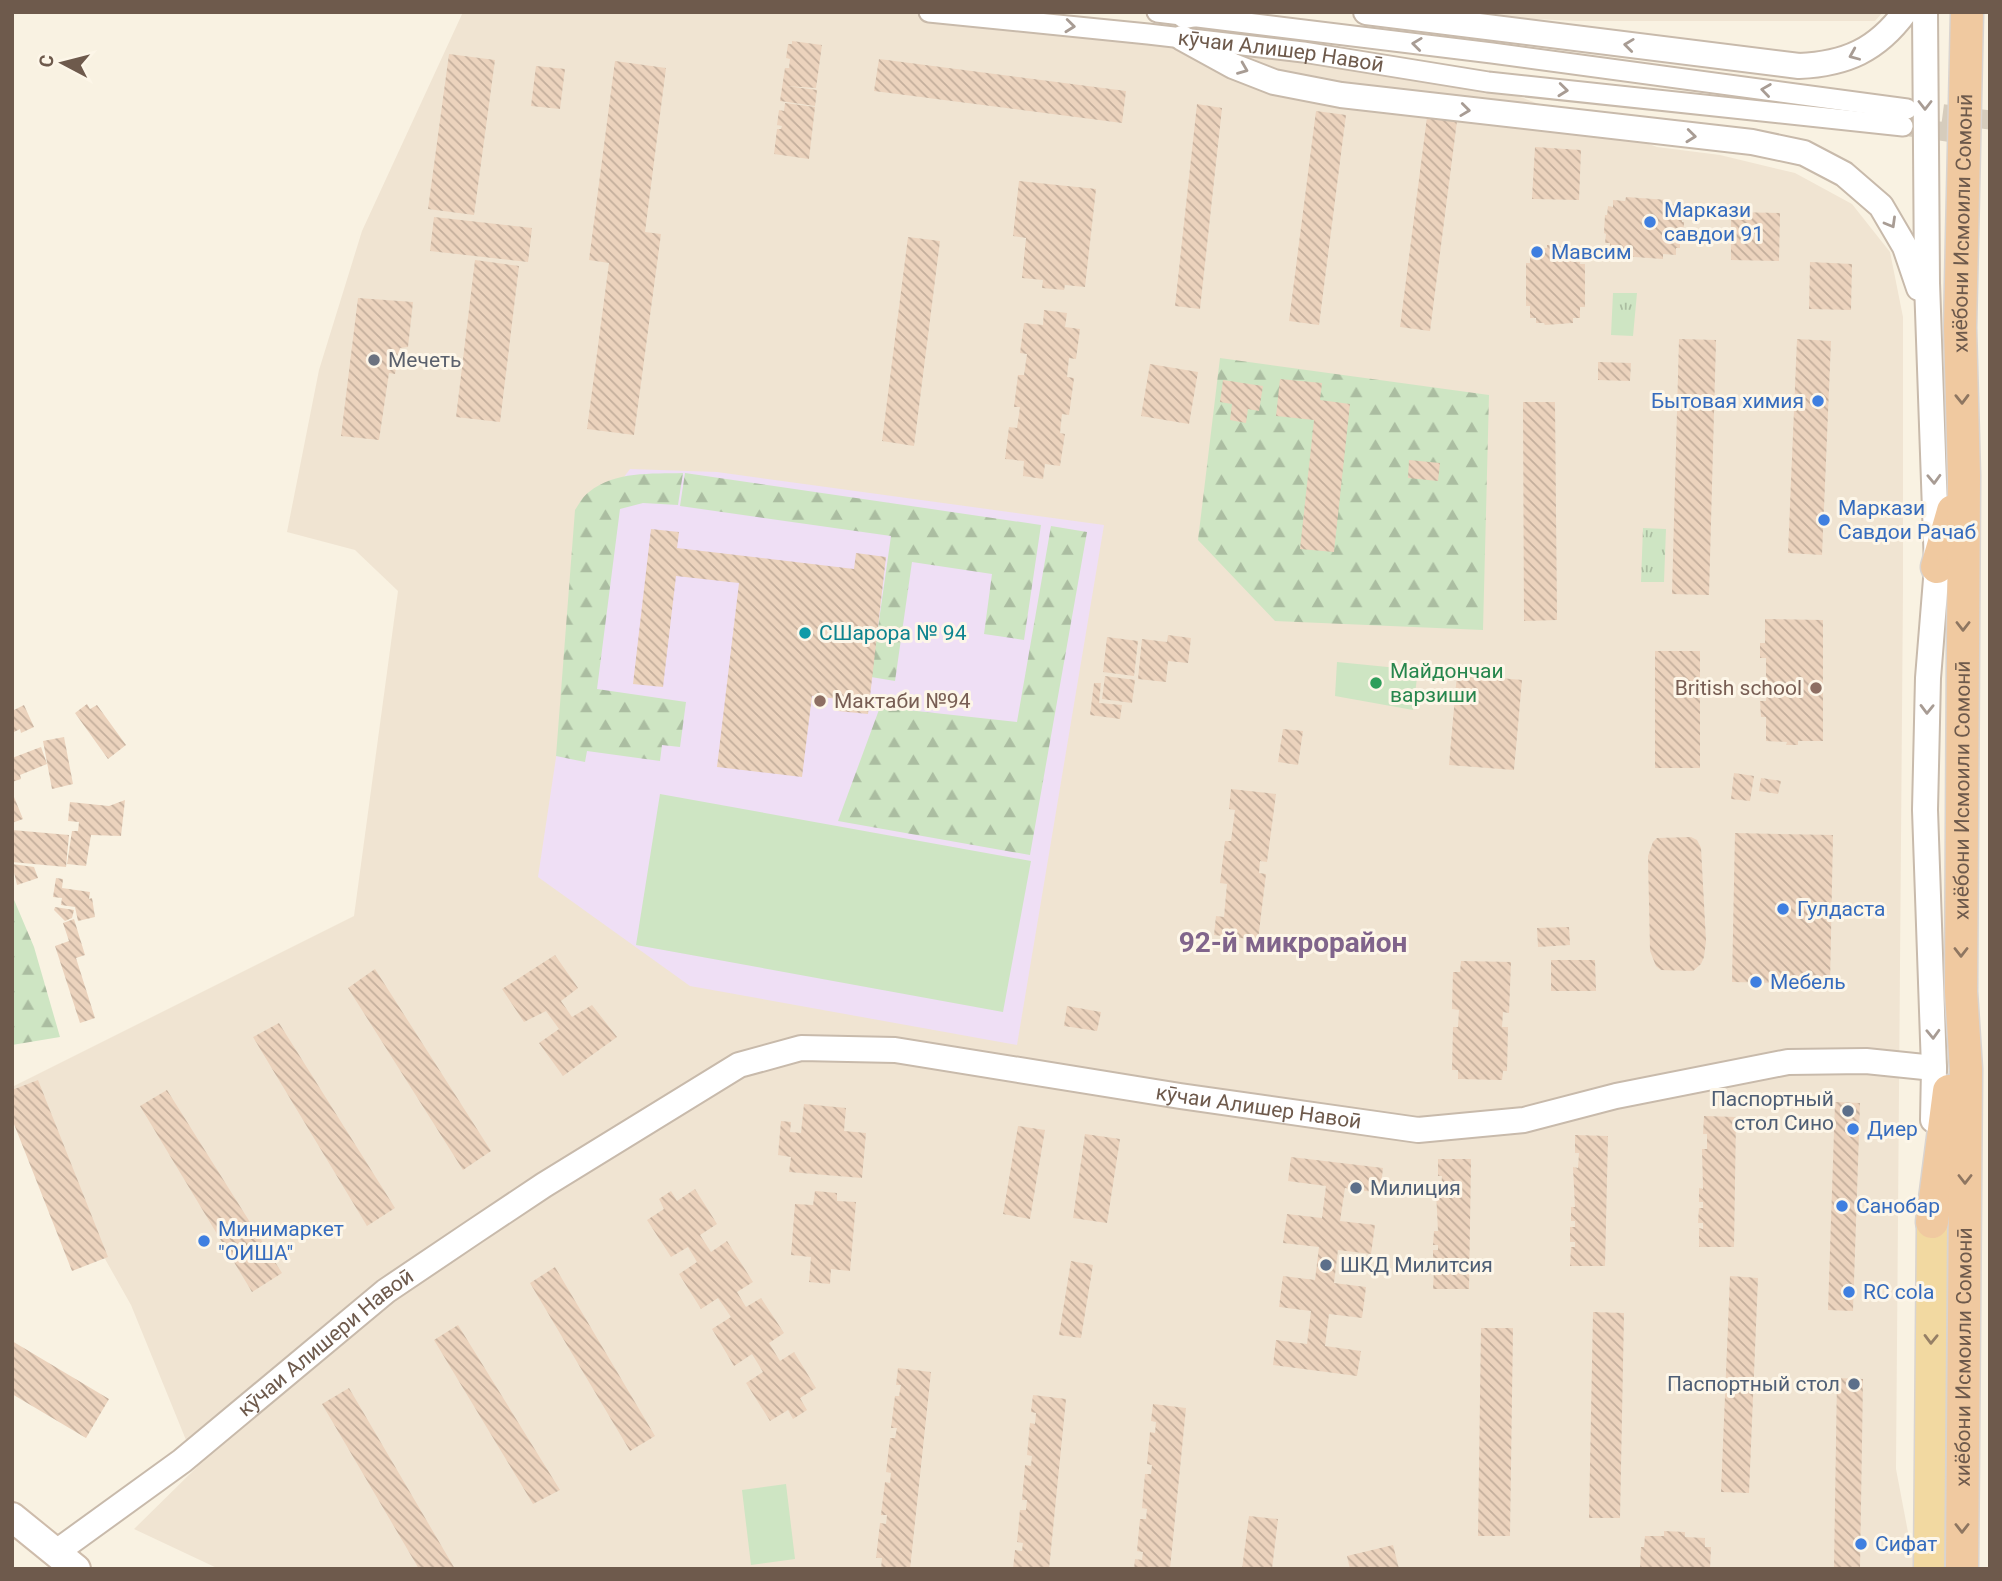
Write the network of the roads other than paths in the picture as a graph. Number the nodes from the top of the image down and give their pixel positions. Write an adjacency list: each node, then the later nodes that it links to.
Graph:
1 (929, 12): 7 (street, кӯчаи Алишер Навоӣ, one-way to 7)
2 (1157, 12): 7 (street, кӯчаи Алишер Навоӣ)
3 (1366, 12): 4 (street, one-way to 3)
4 (1905, 12)
5 (1925, 12): 8 (street, one-way to 8)
6 (1967, 12): 9 (highway, хиёбони Исмоили Сомонӣ, one-way to 9)
7 (1191, 22): 7 (street, кӯчаи Алишер Навоӣ, one-way to 7); 8 (street, one-way to 8)
8 (1928, 324): 10 (street, one-way to 10)
9 (1964, 476): 10 (highway); 11 (highway, хиёбони Исмоили Сомонӣ, one-way to 11)
10 (1937, 567): 12 (street, one-way to 12)
11 (1961, 992): 14 (highway); 18 (highway, хиёбони Исмоили Сомонӣ, one-way to 18)
12 (1934, 1068): 13 (street, кӯчаи Алишер Навоӣ); 14 (street)
13 (607, 1146): 16 (street, кӯчаи Алишери Навоӣ)
14 (1932, 1222): 17 (main road, one-way to 17)
15 (12, 1517): 16 (main road)
16 (65, 1561)
17 (1930, 1569)
18 (1962, 1569)

